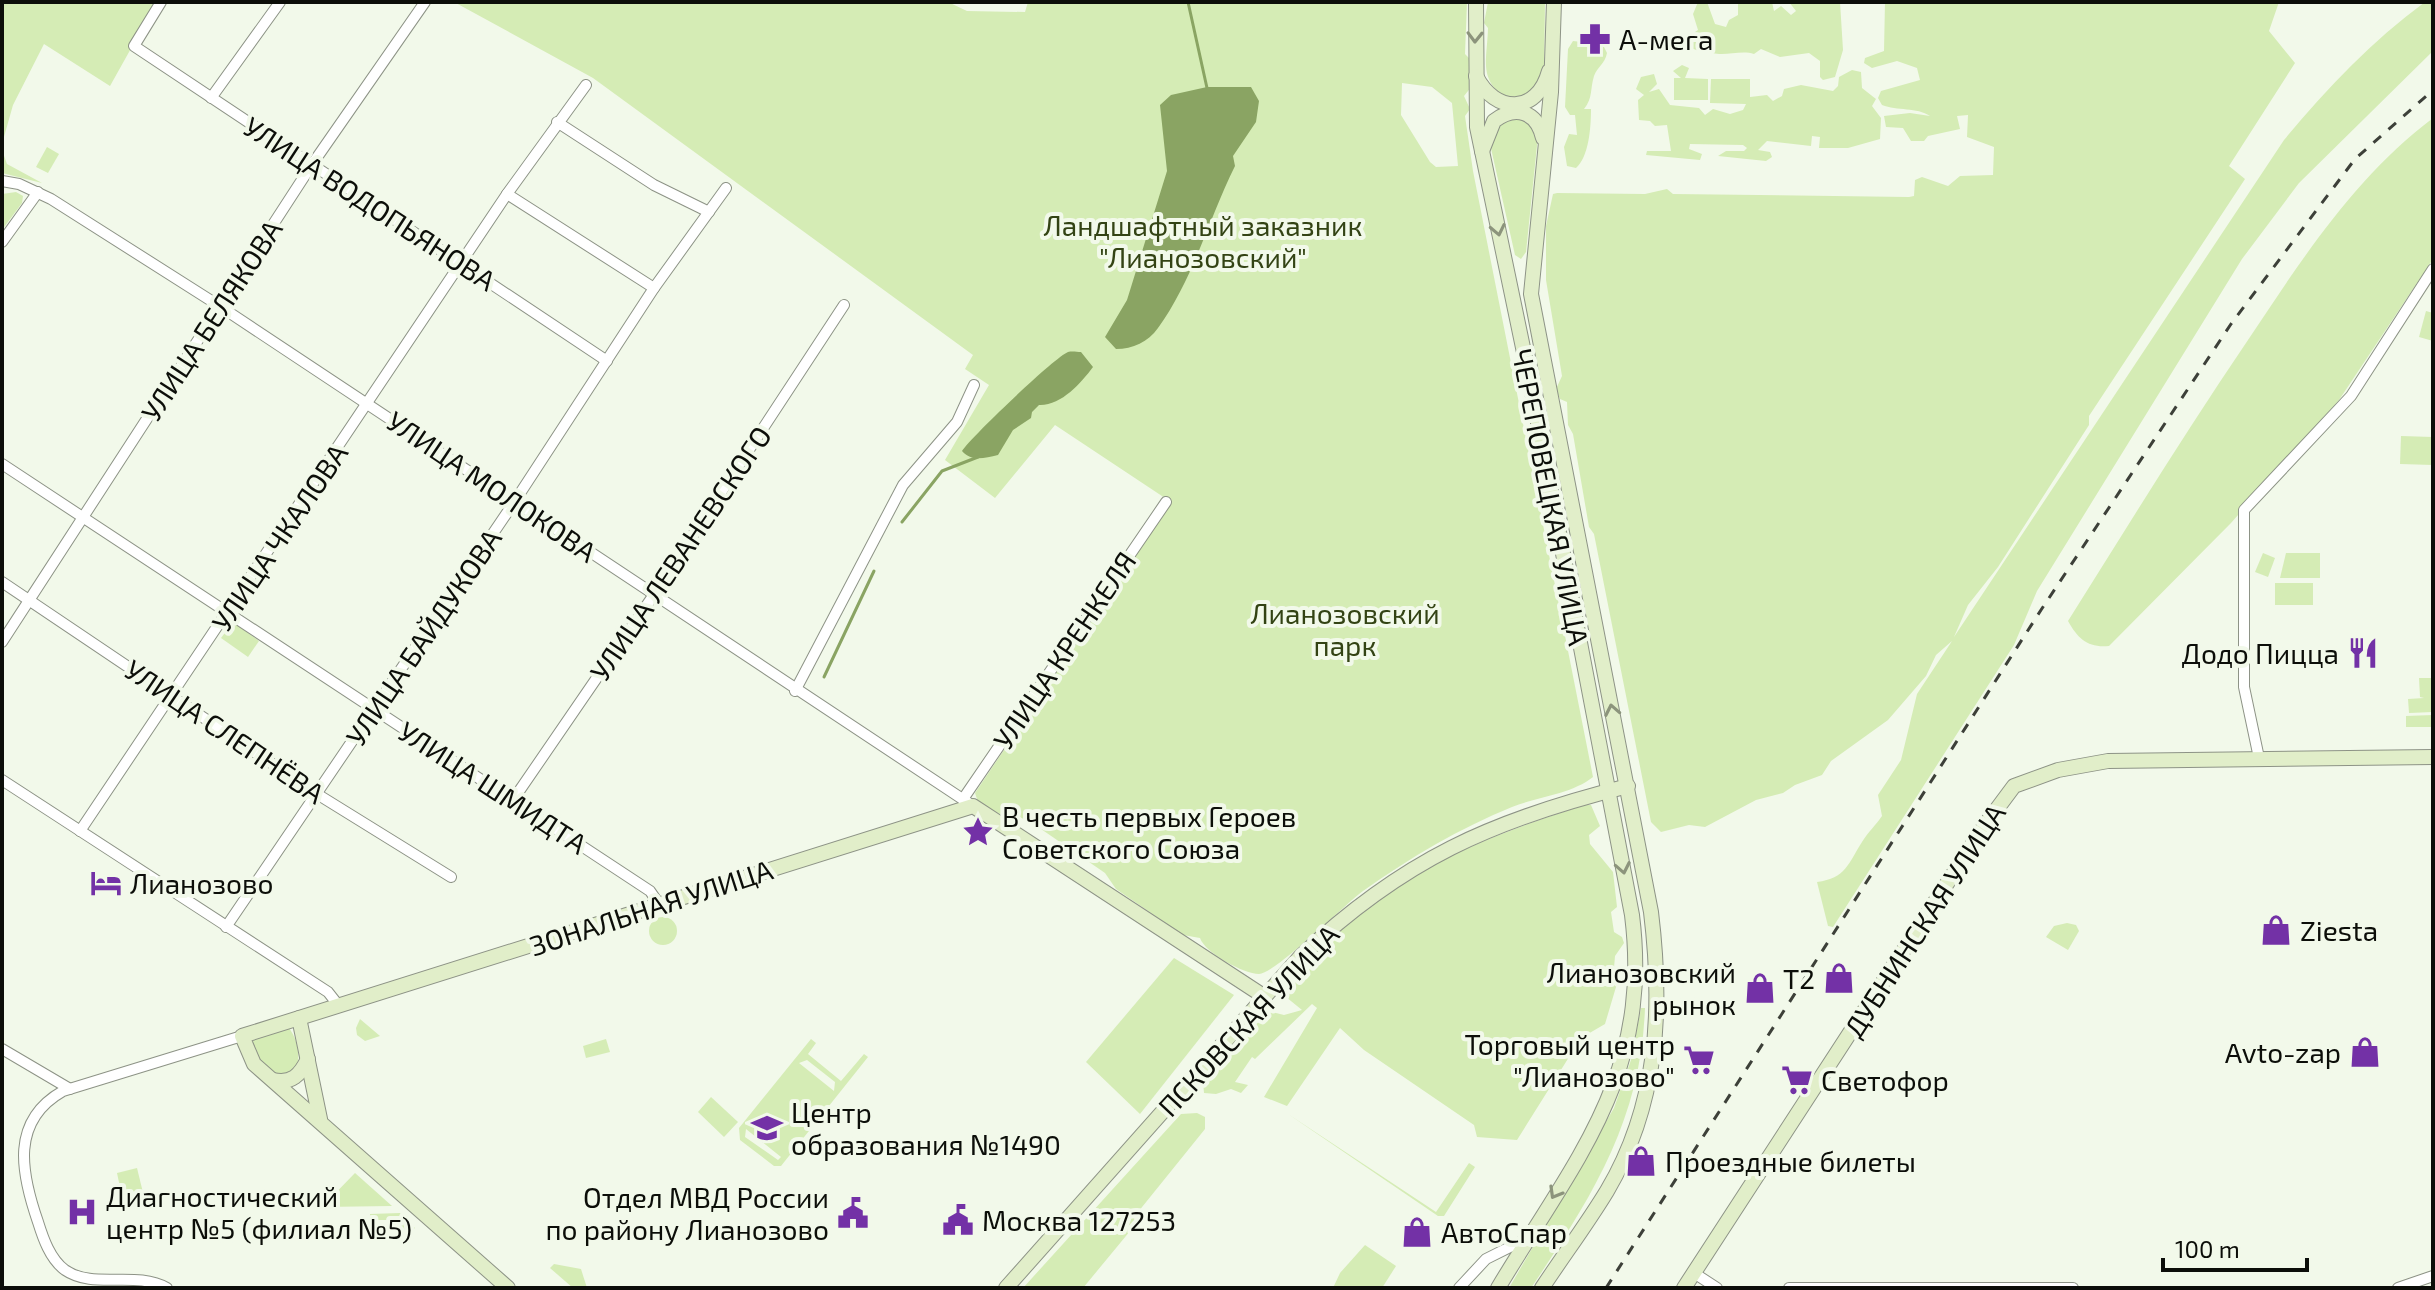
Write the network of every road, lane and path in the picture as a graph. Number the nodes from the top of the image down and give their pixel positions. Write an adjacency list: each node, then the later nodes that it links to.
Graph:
1 (161, 2): 9 (street, УЛИЦА ВОДОПЬЯНОВА)
2 (280, 2): 9 (street)
3 (425, 2): 13 (street, УЛИЦА БЕЛЯКОВА)
4 (1476, 2): 7 (street, ЧЕРЕПОВЕЦКАЯ УЛИЦА, one-way to 7)
5 (1554, 2): 6 (street, ЧЕРЕПОВЕЦКАЯ УЛИЦА)
6 (1553, 59): 7 (street); 11 (street, ЧЕРЕПОВЕЦКАЯ УЛИЦА)
7 (1474, 72): 12 (street, ЧЕРЕПОВЕЦКАЯ УЛИЦА)
8 (586, 85): 10 (street, УЛИЦА ЧКАЛОВА)
9 (211, 98): 13 (street, УЛИЦА ВОДОПЬЯНОВА)
10 (557, 122): 17 (street, УЛИЦА ЧКАЛОВА); 18 (street)
11 (1545, 150): 12 (street); 43 (street, ЧЕРЕПОВЕЦКАЯ УЛИЦА, one-way to 11)
12 (1482, 154): 44 (street, ЧЕРЕПОВЕЦКАЯ УЛИЦА, one-way to 44)
13 (311, 166): 20 (street, УЛИЦА ВОДОПЬЯНОВА); 24 (street, УЛИЦА БЕЛЯКОВА)
14 (2, 181): 16 (street, УЛИЦА МОЛОКОВА)
15 (726, 188): 18 (street, УЛИЦА БАЙДУКОВА)
16 (38, 192): 19 (street); 24 (street, УЛИЦА МОЛОКОВА)
17 (507, 194): 20 (street, УЛИЦА ЧКАЛОВА); 22 (street)
18 (709, 212): 22 (street, УЛИЦА БАЙДУКОВА)
19 (2, 242)
20 (462, 263): 25 (street, УЛИЦА ВОДОПЬЯНОВА); 27 (street, УЛИЦА ЧКАЛОВА)
21 (2433, 269): 41 (street)
22 (654, 288): 25 (street, УЛИЦА БАЙДУКОВА)
23 (844, 305): 33 (street, УЛИЦА ЛЕВАНЕВСКОГО)
24 (221, 307): 27 (street, УЛИЦА МОЛОКОВА); 31 (street, УЛИЦА БЕЛЯКОВА)
25 (607, 361): 29 (street, УЛИЦА БАЙДУКОВА)
26 (974, 385): 37 (street)
27 (368, 403): 29 (street, УЛИЦА МОЛОКОВА); 35 (street, УЛИЦА ЧКАЛОВА)
28 (2, 464): 31 (street, УЛИЦА ШМИДТА)
29 (515, 501): 33 (street, УЛИЦА МОЛОКОВА); 39 (street, УЛИЦА БАЙДУКОВА)
30 (1166, 502): 47 (street, УЛИЦА КРЕНКЕЛЯ)
31 (84, 515): 34 (street, УЛИЦА БЕЛЯКОВА); 35 (street, УЛИЦА ШМИДТА)
32 (2, 582): 34 (street, УЛИЦА СЛЕПНЁВА)
33 (653, 596): 37 (street, УЛИЦА МОЛОКОВА); 46 (street, УЛИЦА ЛЕВАНЕВСКОГО)
34 (30, 599): 36 (street, УЛИЦА БЕЛЯКОВА); 38 (street, УЛИЦА СЛЕПНЁВА)
35 (228, 615): 38 (street, УЛИЦА ЧКАЛОВА); 39 (street, УЛИЦА ШМИДТА)
36 (2, 642)
37 (795, 691): 47 (street, УЛИЦА МОЛОКОВА)
38 (172, 697): 45 (street, УЛИЦА СЛЕПНЁВА); 48 (street, УЛИЦА ЧКАЛОВА)
39 (373, 708): 45 (street, УЛИЦА БАЙДУКОВА); 46 (street, УЛИЦА ШМИДТА)
40 (2433, 757): 41 (street, ДУБНИНСКАЯ УЛИЦА)
41 (2259, 758): 62 (street, ДУБНИНСКАЯ УЛИЦА)
42 (2, 780): 48 (street)
43 (1628, 786): 44 (street, ПСКОВСКАЯ УЛИЦА); 69 (street, ЧЕРЕПОВЕЦКАЯ УЛИЦА)
44 (1608, 791): 52 (street, ПСКОВСКАЯ УЛИЦА); 61 (street, ЧЕРЕПОВЕЦКАЯ УЛИЦА, one-way to 61)
45 (317, 794): 49 (street, УЛИЦА СЛЕПНЁВА); 51 (street, УЛИЦА БАЙДУКОВА)
46 (513, 800): 50 (street, УЛИЦА ШМИДТА)
47 (968, 802): 50 (street, ЗОНАЛЬНАЯ УЛИЦА); 52 (street)
48 (80, 831): 51 (street)
49 (451, 877)
50 (659, 904): 53 (street, ЗОНАЛЬНАЯ УЛИЦА)
51 (226, 927): 53 (street)
52 (1265, 997): 66 (street, ПСКОВСКАЯ УЛИЦА)
53 (339, 1006): 54 (street, ЗОНАЛЬНАЯ УЛИЦА)
54 (299, 1018): 55 (street, ЗОНАЛЬНАЯ УЛИЦА); 57 (street)
55 (242, 1036): 58 (street); 59 (street, ЗОНАЛЬНАЯ УЛИЦА)
56 (2, 1049): 59 (street)
57 (308, 1059): 58 (street); 60 (street)
58 (273, 1080): 60 (street)
59 (70, 1089): 64 (street, ЗОНАЛЬНАЯ УЛИЦА)
60 (320, 1119): 65 (street)
61 (1528, 1238): 67 (street); 68 (street, ЧЕРЕПОВЕЦКАЯ УЛИЦА)
62 (1694, 1273): 70 (street, ДУБНИНСКАЯ УЛИЦА); 71 (street)
63 (2433, 1276): 74 (street)
64 (167, 1288)
65 (508, 1288)
66 (1006, 1288)
67 (1459, 1288)
68 (1498, 1288)
69 (1542, 1288)
70 (1684, 1288)
71 (1717, 1288)
72 (1789, 1288): 73 (street)
73 (2073, 1288)
74 (2398, 1288)

